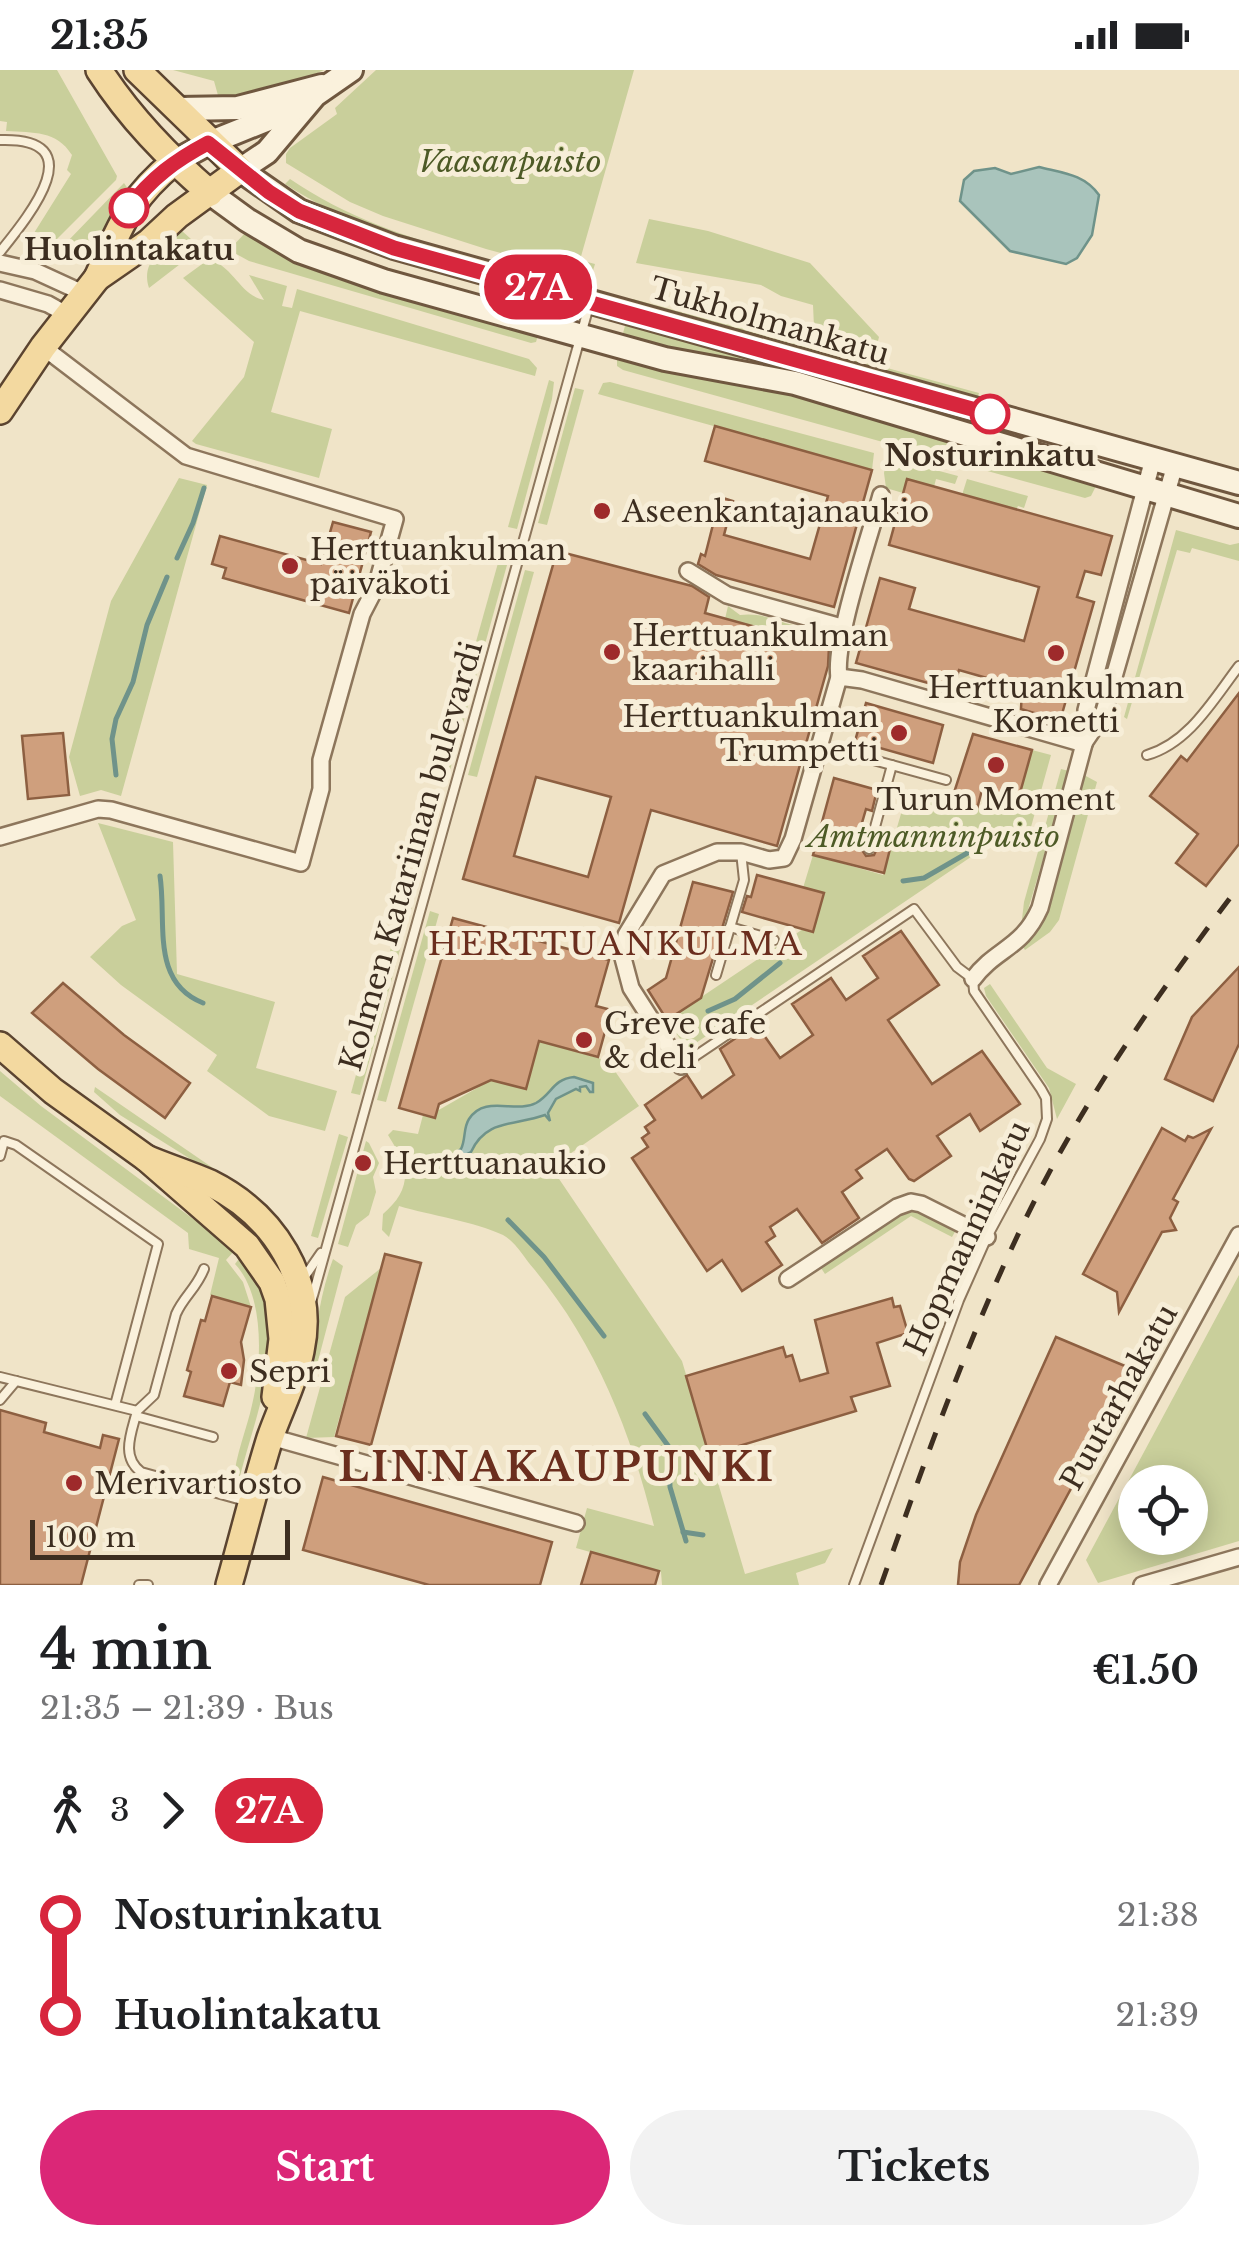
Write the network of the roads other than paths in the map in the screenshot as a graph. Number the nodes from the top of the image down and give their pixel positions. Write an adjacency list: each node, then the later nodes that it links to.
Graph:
1 (99, 70): 9 (main road)
2 (137, 70): 6 (main road)
3 (351, 70): 4 (main road)
4 (330, 84): 5 (main road); 6 (main road)
5 (306, 104): 8 (main road); 10 (main road)
6 (178, 109): 8 (main road)
7 (0, 140): 12 (lane)
8 (208, 143): 9 (main road); 10 (main road)
9 (174, 162): 11 (main road); 14 (main road)
10 (240, 170): 11 (main road); 16 (main road, Tukholmankatu)
11 (210, 193): 14 (main road); 18 (main road, Tukholmankatu)
12 (0, 252)
13 (0, 263): 14 (street)
14 (90, 285): 17 (main road)
15 (0, 290): 17 (street)
16 (590, 302): 18 (lane, Kolmen Katariinan bulevardi); 21 (main road, Tukholmankatu)
17 (66, 314): 19 (main road)
18 (580, 336): 23 (main road, Tukholmankatu); 48 (lane, Kolmen Katariinan bulevardi)
19 (42, 346): 20 (main road); 35 (street)
20 (0, 411)
21 (1164, 462): 22 (main road, Tukholmankatu); 23 (street)
22 (1239, 483)
23 (1156, 492): 25 (main road, Tukholmankatu); 30 (street)
24 (881, 496): 27 (street)
25 (1239, 516)
26 (688, 571): 27 (street)
27 (845, 628): 29 (street)
28 (1239, 666): 32 (lane)
29 (839, 677): 30 (street); 31 (street)
30 (1084, 744): 41 (street)
31 (819, 745): 33 (lane); 37 (street)
32 (1147, 755)
33 (892, 765): 34 (lane); 36 (lane)
34 (946, 780)
35 (0, 836)
36 (869, 849)
37 (741, 852): 38 (lane); 43 (street)
38 (730, 926): 39 (lane); 40 (lane)
39 (774, 940)
40 (716, 976)
41 (973, 979): 43 (lane); 47 (lane, Hopmanninkatu)
42 (0, 1044): 45 (main road)
43 (680, 1066)
44 (0, 1156): 57 (lane)
45 (146, 1158): 51 (main road); 52 (main road)
46 (1239, 1235): 68 (street, Puutarhakatu)
47 (987, 1237): 50 (street); 67 (lane, Hopmanninkatu)
48 (324, 1250): 51 (lane, Kolmen Katariinan bulevardi); 53 (lane, Kolmen Katariinan bulevardi)
49 (204, 1269): 58 (lane)
50 (788, 1279)
51 (300, 1282): 52 (lane, Kolmen Katariinan bulevardi); 53 (main road)
52 (280, 1311): 60 (main road)
53 (305, 1328): 60 (main road)
54 (0, 1377): 55 (lane)
55 (16, 1381): 56 (lane); 57 (lane)
56 (0, 1400)
57 (115, 1406): 58 (lane)
58 (136, 1413): 59 (lane); 61 (lane)
59 (212, 1437)
60 (270, 1437): 61 (main road); 62 (street)
61 (253, 1502): 66 (main road)
62 (576, 1523)
63 (1239, 1557): 69 (street)
64 (139, 1585): 65 (lane)
65 (148, 1585)
66 (229, 1585)
67 (854, 1585)
68 (1048, 1585)
69 (1142, 1585)

